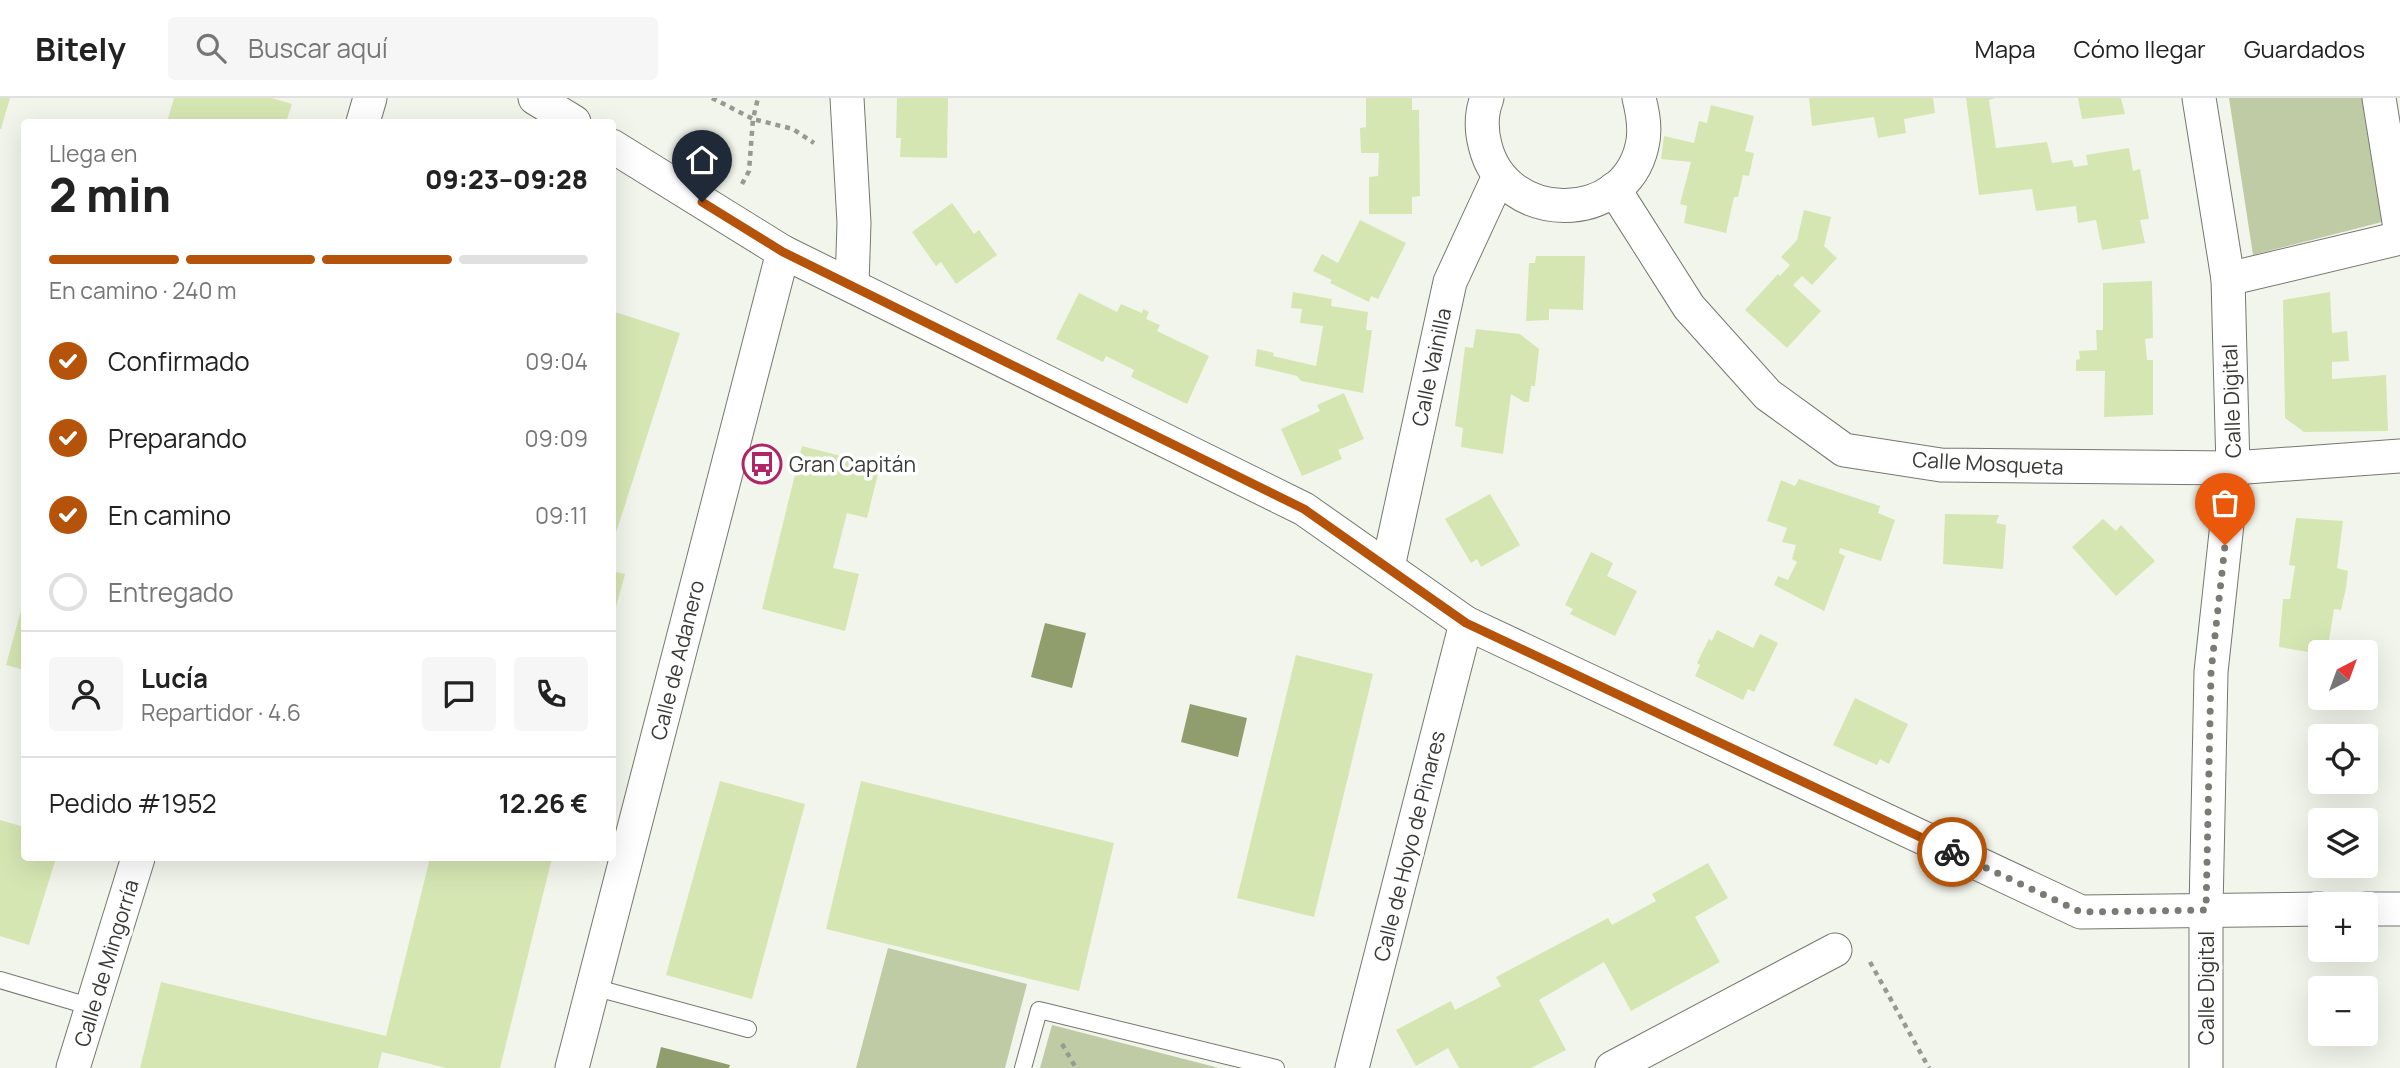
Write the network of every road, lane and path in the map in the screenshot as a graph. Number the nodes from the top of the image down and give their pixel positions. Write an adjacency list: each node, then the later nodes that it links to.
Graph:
1 (370, 98): 10 (street)
2 (535, 98): 11 (street)
3 (712, 98): 12 (path)
4 (758, 98): 12 (path)
5 (847, 98): 14 (street)
6 (1487, 98): 15 (street)
7 (1639, 98): 16 (street)
8 (2199, 98): 21 (street, Calle Digital)
9 (2379, 98): 18 (street)
10 (364, 119)
11 (569, 119)
12 (752, 119): 14 (path); 17 (path)
13 (616, 148): 17 (street)
14 (851, 169): 22 (street)
15 (1499, 176): 16 (street); 25 (street, Calle Vainilla)
16 (1614, 189): 24 (street, Calle Mosqueta)
17 (725, 216): 20 (street)
18 (2400, 228)
19 (2400, 238): 21 (street)
20 (783, 252): 22 (street); 34 (street, Calle de Adanero)
21 (2228, 279): 24 (street, Calle Digital)
22 (852, 285): 25 (street)
23 (2400, 456): 24 (street, Calle Mosqueta)
24 (2233, 468): 31 (street, Calle Digital)
25 (1388, 567): 26 (street)
26 (1466, 623): 31 (street); 41 (street, Calle de Hoyo de Pinares)
27 (137, 861): 35 (street, Calle de Mingorría)
28 (2308, 909): 31 (street)
29 (2378, 909): 30 (street)
30 (2400, 909)
31 (2206, 910): 44 (street, Calle Digital)
32 (1835, 950): 42 (street); 43 (path)
33 (0, 980): 35 (lane)
34 (593, 987): 36 (lane); 38 (street, Calle de Adanero)
35 (92, 1007): 37 (street, Calle de Mingorría)
36 (748, 1029)
37 (73, 1068)
38 (572, 1068)
39 (1023, 1068): 40 (lane)
40 (1276, 1068)
41 (1352, 1068)
42 (1612, 1068)
43 (1929, 1068)
44 (2206, 1068)

